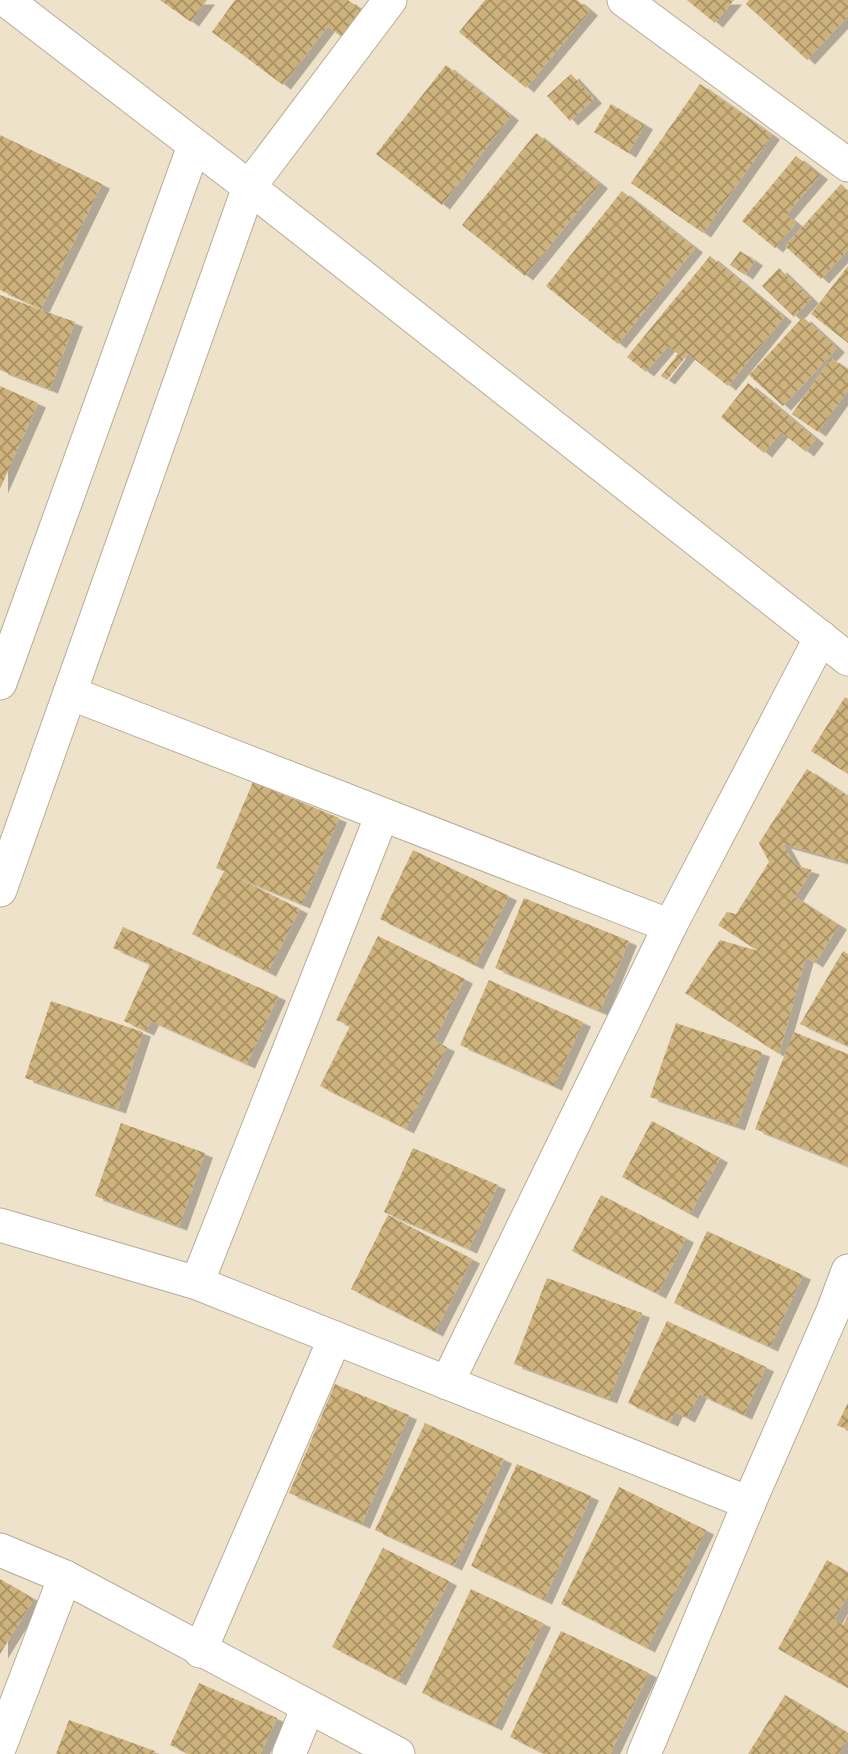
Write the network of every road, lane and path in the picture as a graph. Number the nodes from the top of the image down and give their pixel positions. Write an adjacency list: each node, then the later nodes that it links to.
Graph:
1 (6, 0): 4 (street)
2 (390, 0): 6 (street)
3 (624, 0): 5 (street)
4 (194, 146): 6 (street); 9 (street)
5 (848, 165)
6 (249, 187): 7 (street); 10 (street)
7 (821, 637): 8 (street); 13 (street)
8 (848, 659)
9 (0, 683)
10 (70, 693): 11 (street); 12 (street)
11 (382, 815): 13 (street); 16 (street)
12 (0, 890)
13 (670, 926): 19 (street)
14 (0, 1225): 16 (street)
15 (848, 1271): 17 (street)
16 (197, 1283): 18 (street)
17 (841, 1316): 20 (street)
18 (335, 1338): 19 (street); 23 (street)
19 (447, 1383): 20 (street)
20 (749, 1503): 28 (street)
21 (0, 1550): 22 (street)
22 (65, 1577): 23 (street); 25 (street)
23 (200, 1651): 24 (street)
24 (308, 1707): 26 (street); 27 (street)
25 (0, 1746)
26 (289, 1754)
27 (398, 1754)
28 (644, 1754)

